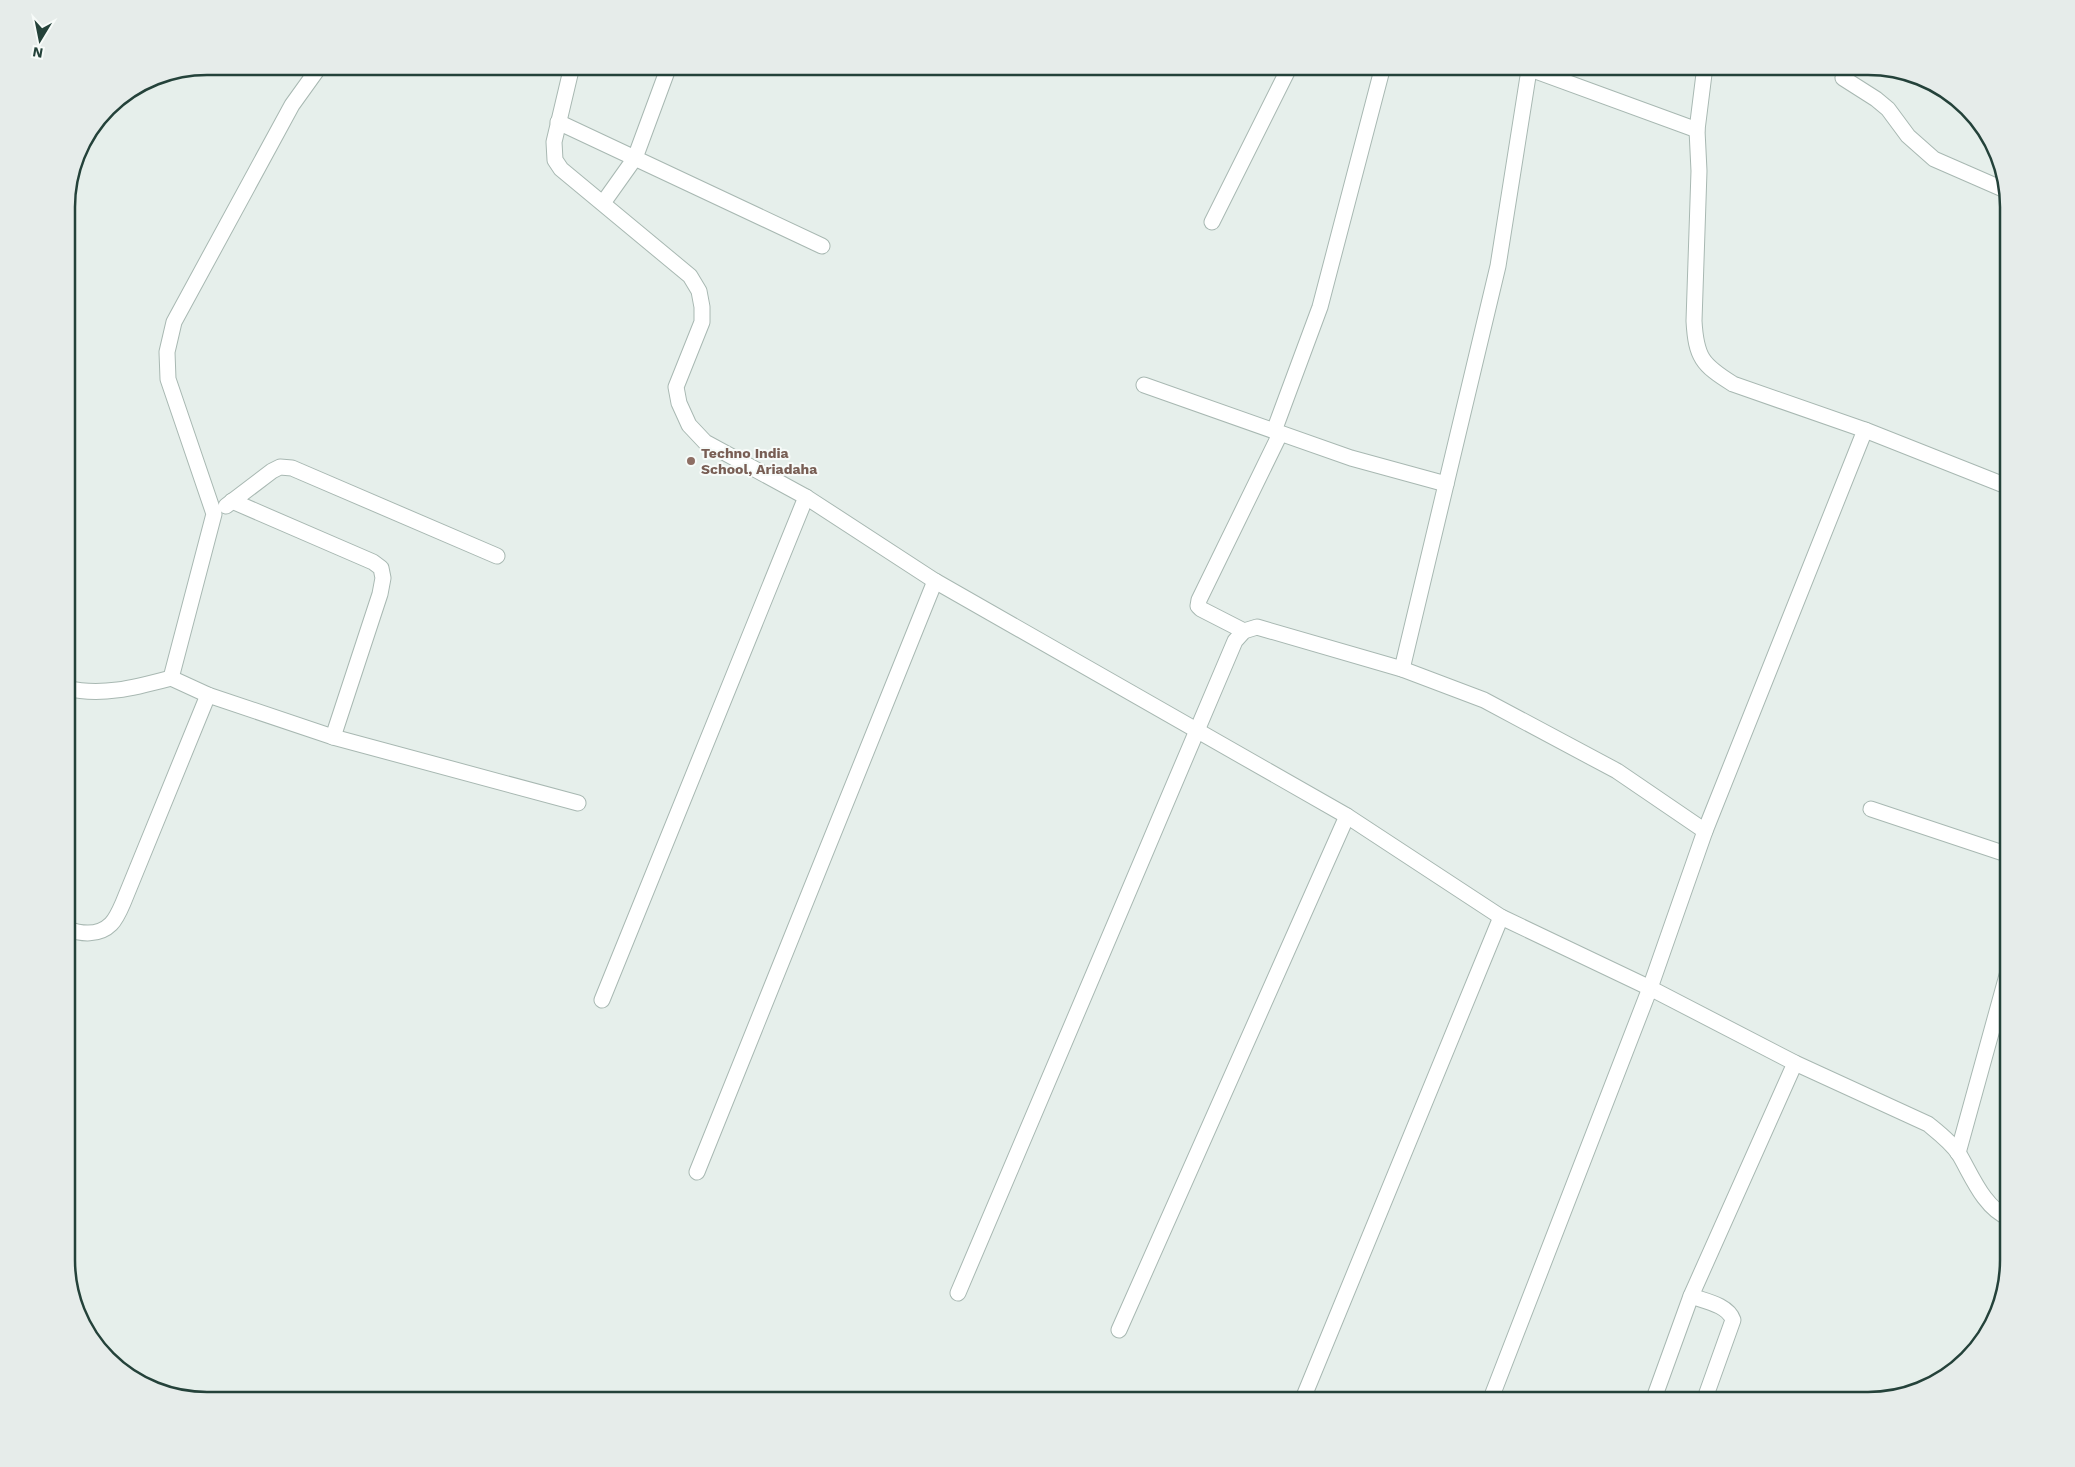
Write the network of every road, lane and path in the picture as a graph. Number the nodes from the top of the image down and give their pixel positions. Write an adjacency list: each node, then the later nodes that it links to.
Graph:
1 (314, 75): 24 (street)
2 (570, 75): 10 (street)
3 (666, 75): 12 (street)
4 (1286, 75): 15 (street)
5 (1381, 75): 19 (street)
6 (1524, 75): 21 (street)
7 (1544, 75): 11 (street)
8 (1704, 75): 11 (street)
9 (1842, 78): 13 (street)
10 (558, 122): 12 (street); 14 (street)
11 (1697, 130): 18 (street)
12 (635, 158): 14 (street); 16 (street)
13 (1998, 187)
14 (603, 203): 22 (street)
15 (1212, 222)
16 (822, 246)
17 (1144, 385): 19 (street)
18 (1865, 430): 20 (street); 37 (street)
19 (1277, 432): 21 (street); 27 (street)
20 (2000, 482)
21 (1446, 484): 28 (street)
22 (806, 497): 26 (street); 42 (street)
23 (232, 501): 24 (street); 25 (street); 33 (street)
24 (214, 514): 29 (street)
25 (497, 556)
26 (935, 581): 32 (street); 46 (street)
27 (1244, 631): 28 (street); 32 (street)
28 (1402, 670): 37 (street)
29 (171, 678): 30 (street); 31 (street)
30 (75, 690)
31 (208, 695): 33 (street); 40 (street)
32 (1197, 730): 36 (street); 48 (street)
33 (333, 737): 34 (street)
34 (578, 803)
35 (1871, 809): 38 (street)
36 (1347, 816): 39 (street); 50 (street)
37 (1705, 831): 41 (street)
38 (2000, 851)
39 (1501, 917): 41 (street); 51 (street)
40 (75, 931)
41 (1650, 988): 44 (street); 52 (street)
42 (602, 1000)
43 (2000, 1001): 45 (street)
44 (1795, 1063): 45 (street); 49 (street)
45 (1958, 1153): 47 (street)
46 (697, 1172)
47 (2000, 1214)
48 (958, 1293)
49 (1691, 1296): 53 (street); 54 (street)
50 (1119, 1330)
51 (1306, 1392)
52 (1493, 1392)
53 (1656, 1392)
54 (1707, 1392)

